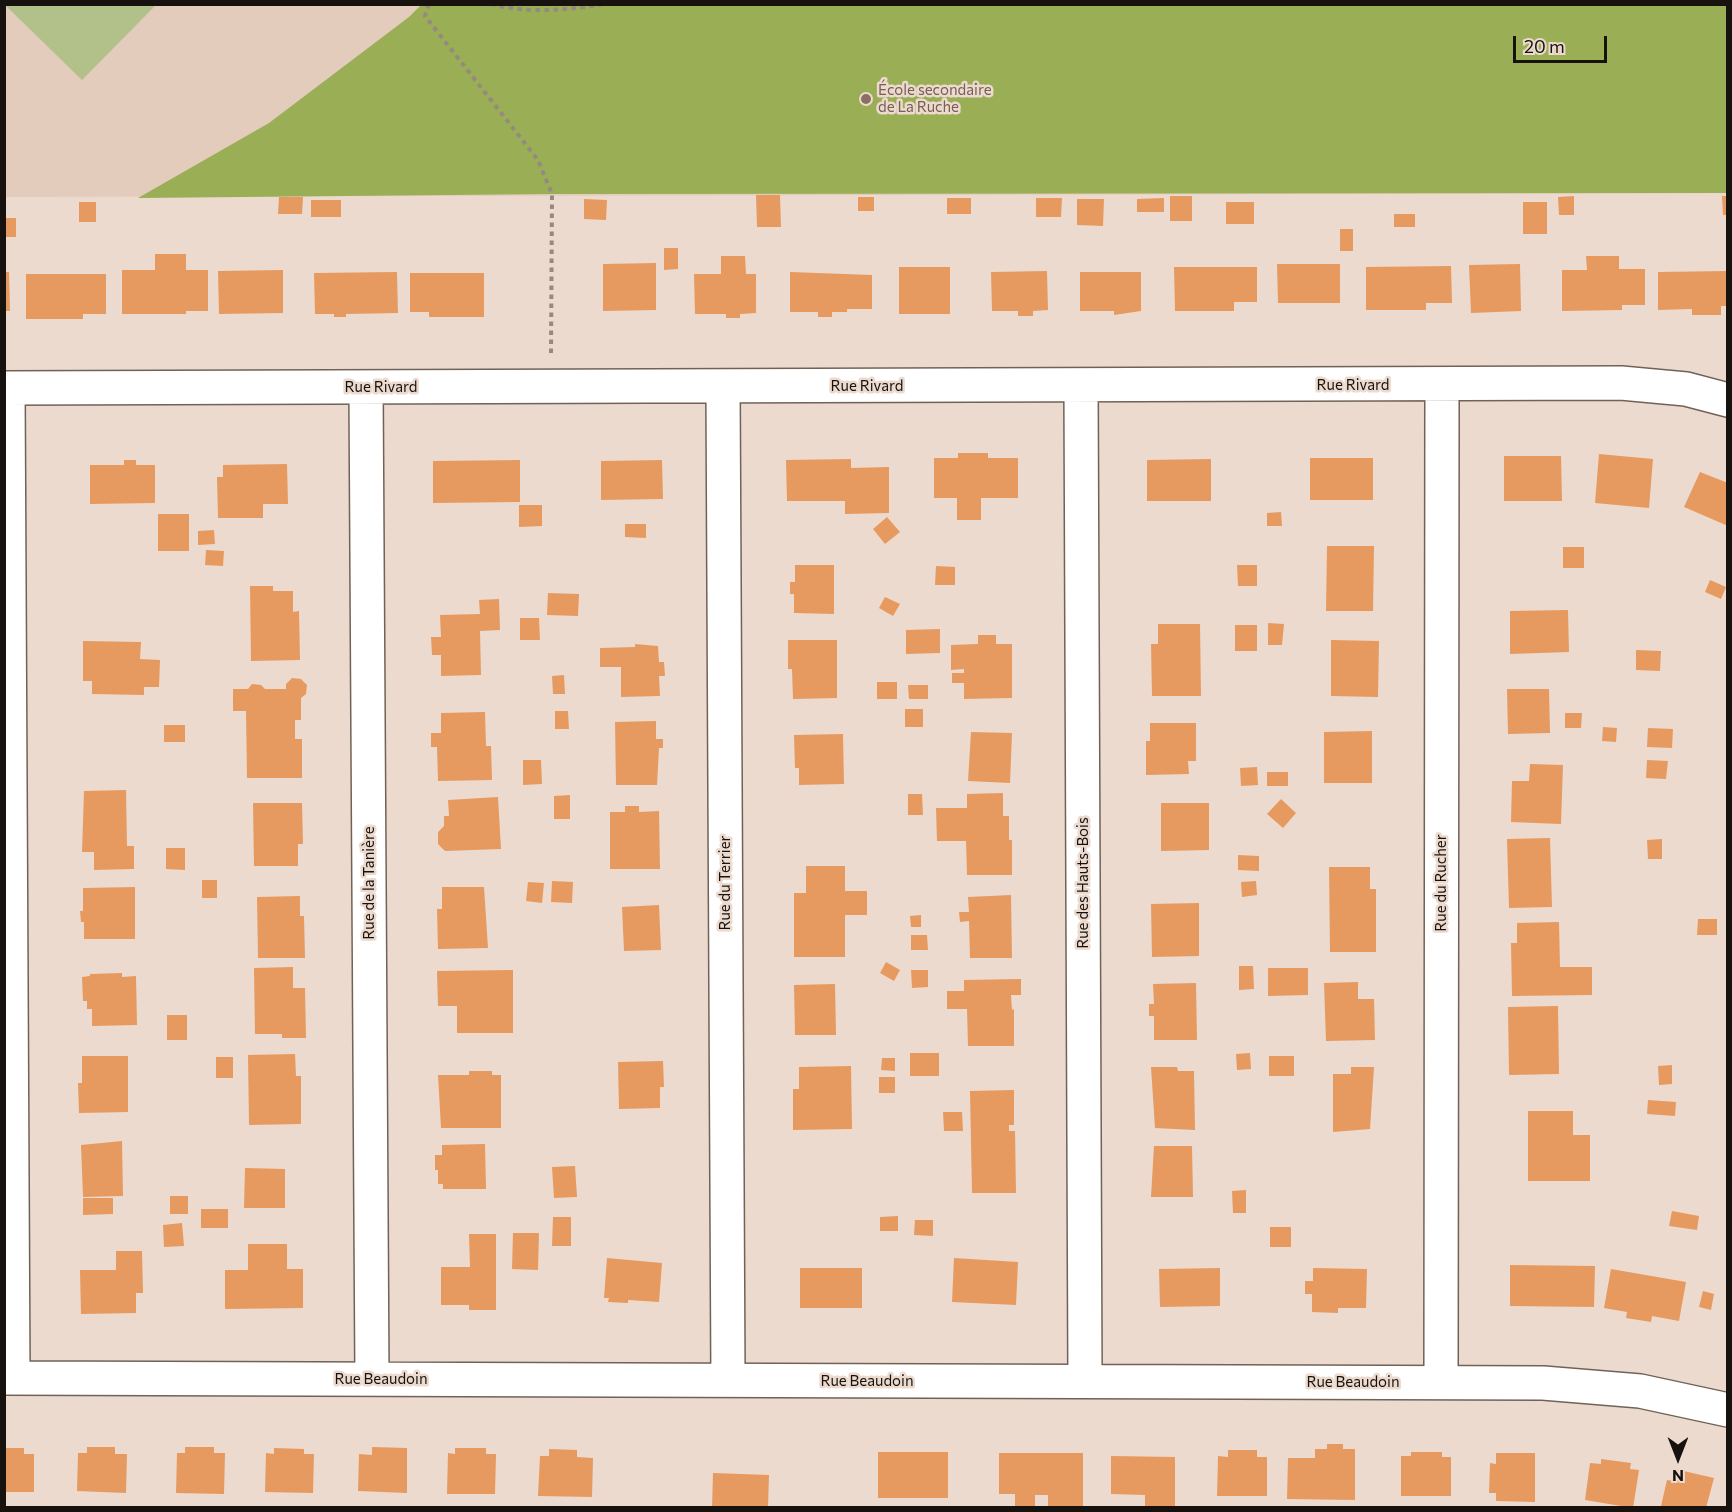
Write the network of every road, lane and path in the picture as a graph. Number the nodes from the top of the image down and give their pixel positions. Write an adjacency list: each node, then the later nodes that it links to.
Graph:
1 (429, 4): 8 (path)
2 (491, 4): 3 (path)
3 (605, 4)
4 (1442, 384): 5 (street, Rue Rivard); 10 (street, Rue Rivard); 15 (street, Rue du Rucher)
5 (1082, 385): 6 (street, Rue Rivard); 14 (street, Rue des Hauts-Bois)
6 (723, 386): 8 (street, Rue Rivard); 13 (street, Rue du Terrier)
7 (366, 387): 8 (street, Rue Rivard); 9 (street, Rue Rivard); 12 (street, Rue de la Tanière)
8 (551, 387)
9 (6, 388): 11 (street)
10 (1728, 400)
11 (9, 1378): 12 (street, Rue Beaudoin)
12 (372, 1379): 13 (street, Rue Beaudoin)
13 (728, 1380): 14 (street, Rue Beaudoin)
14 (1085, 1382): 15 (street, Rue Beaudoin)
15 (1441, 1382): 16 (street, Rue Beaudoin)
16 (1728, 1410)

